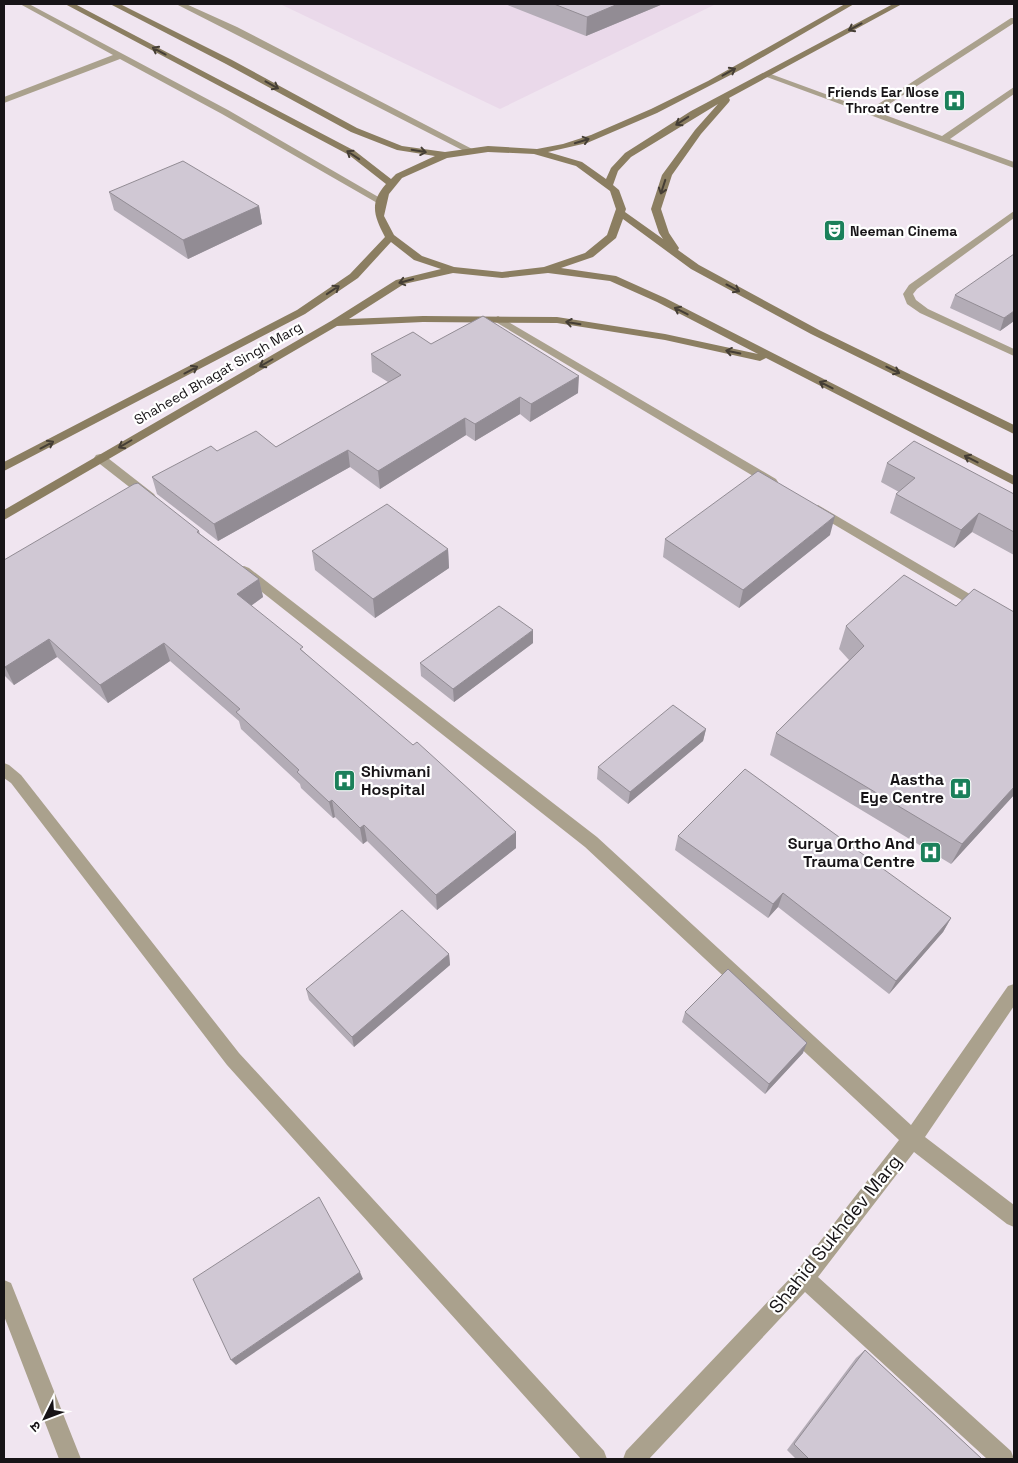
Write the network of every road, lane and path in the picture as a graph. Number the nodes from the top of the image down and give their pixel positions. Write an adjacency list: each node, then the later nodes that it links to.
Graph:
1 (24, 4): 8 (street)
2 (68, 4): 19 (street, one-way to 2)
3 (114, 4): 17 (street, one-way to 17)
4 (180, 4): 15 (street)
5 (850, 4): 16 (street, one-way to 5)
6 (898, 4): 9 (street, one-way to 9)
7 (1014, 20): 13 (street)
8 (122, 55): 12 (street); 21 (street)
9 (765, 75): 11 (street); 13 (street)
10 (1014, 90): 14 (street)
11 (734, 92): 20 (street, one-way to 20); 25 (street, one-way to 25)
12 (4, 100)
13 (870, 113): 14 (street)
14 (943, 139): 18 (street)
15 (471, 151): 16 (street); 17 (street)
16 (535, 151): 20 (street)
17 (445, 155): 19 (street)
18 (1014, 165)
19 (392, 184): 21 (street)
20 (608, 185): 22 (street)
21 (382, 202): 24 (street)
22 (620, 213): 25 (street); 27 (street)
23 (1014, 214): 30 (street)
24 (390, 237): 26 (street); 34 (street, Shaheed Bhagat Singh Marg, one-way to 24)
25 (680, 256): 32 (street, one-way to 32)
26 (453, 270): 27 (street); 29 (street, Shaheed Bhagat Singh Marg, one-way to 29)
27 (546, 270): 31 (street, one-way to 27)
28 (498, 320): 29 (street); 31 (street, one-way to 28); 36 (street)
29 (335, 323): 33 (street, Shaheed Bhagat Singh Marg, one-way to 33)
30 (1014, 353)
31 (781, 362): 35 (street, one-way to 31)
32 (1014, 430)
33 (100, 458): 38 (street); 39 (street, Shaheed Bhagat Singh Marg)
34 (4, 467)
35 (1014, 481)
36 (786, 490)
37 (803, 500): 41 (street)
38 (162, 507)
39 (4, 516)
40 (232, 562): 44 (street)
41 (1014, 626)
42 (4, 769): 49 (street)
43 (1014, 992): 44 (street, Shahid Sukhdev Marg)
44 (912, 1139): 45 (street); 46 (street, Shahid Sukhdev Marg)
45 (1014, 1218)
46 (804, 1278): 50 (street, Shahid Sukhdev Marg); 51 (street)
47 (4, 1290): 48 (street)
48 (70, 1459)
49 (596, 1459)
50 (634, 1459)
51 (1003, 1459)

